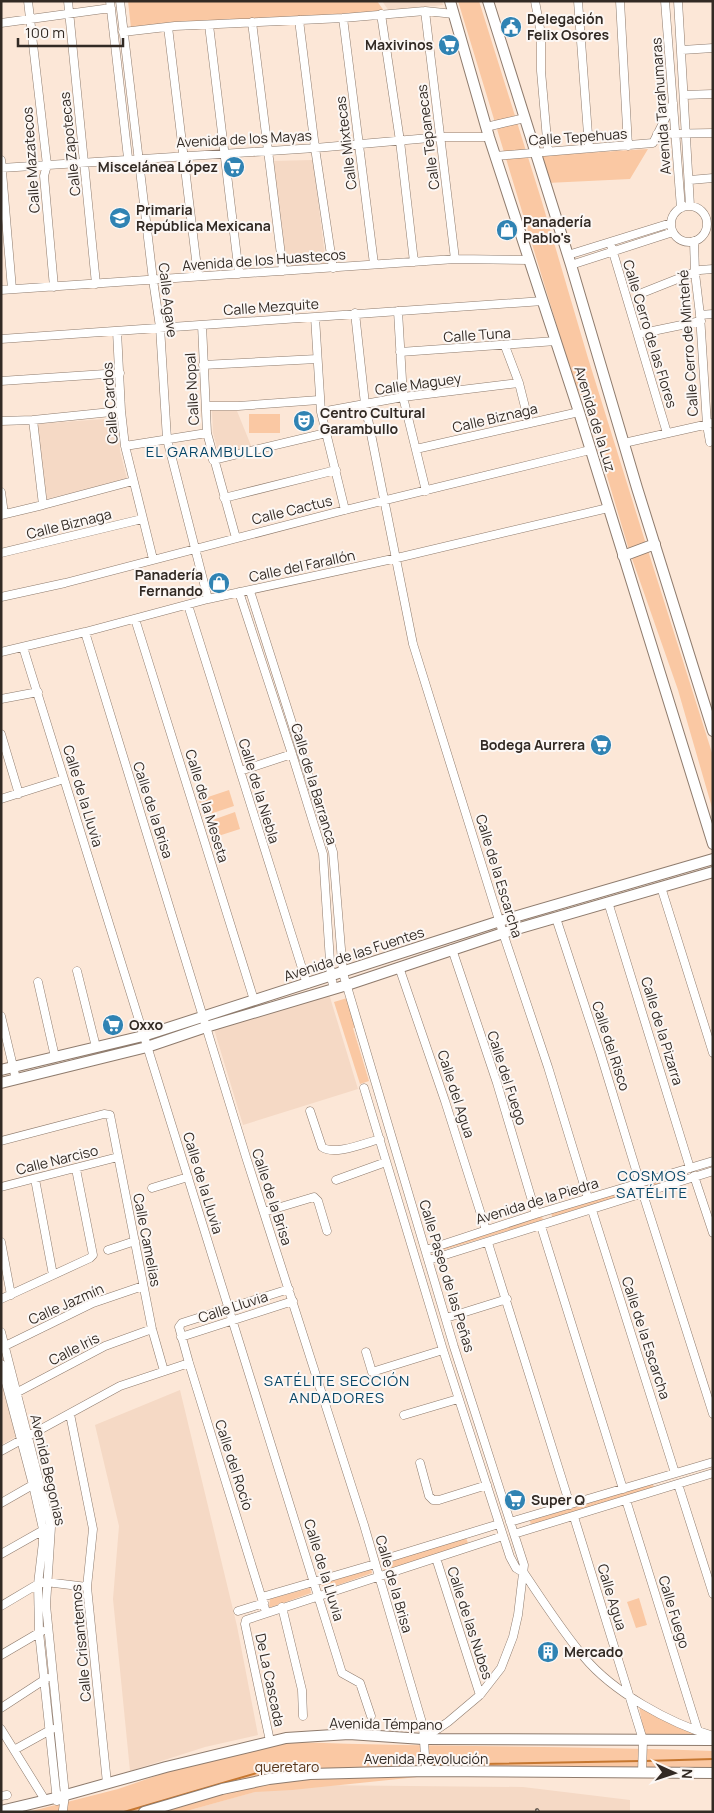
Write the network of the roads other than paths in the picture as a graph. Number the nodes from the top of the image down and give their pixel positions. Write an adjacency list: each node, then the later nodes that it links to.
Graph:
1 (28, 1): 17 (street, Calle Mazatecos)
2 (68, 1): 13 (street, Calle Zapotecas)
3 (120, 1): 23 (street, Calle Agave)
4 (450, 1): 15 (main road, Avenida de la Luz)
5 (488, 1): 29 (main road, Avenida de la Luz)
6 (535, 1): 42 (street)
7 (578, 1): 40 (street)
8 (620, 1): 38 (street)
9 (665, 1): 28 (street, Avenida Tarahumaras)
10 (678, 1): 25 (street)
11 (110, 5): 13 (street); 47 (street)
12 (425, 11): 14 (street); 15 (street); 35 (street, Calle Tepanecas)
13 (70, 13): 17 (street); 49 (street, Calle Zapotecas)
14 (381, 14): 16 (street); 36 (street)
15 (454, 14): 30 (main road, Avenida de la Luz)
16 (344, 18): 18 (street); 37 (street, Calle Mixtecas)
17 (30, 19): 20 (street); 51 (street, Calle Mazatecos)
18 (299, 20): 19 (street); 39 (street)
19 (252, 22): 21 (street); 41 (street)
20 (1, 23)
21 (209, 25): 22 (street); 44 (street)
22 (168, 27): 23 (street); 45 (street)
23 (123, 32): 48 (street, Calle Agave)
24 (713, 48): 25 (street)
25 (682, 50): 27 (street)
26 (713, 94): 27 (street)
27 (684, 95): 34 (street)
28 (674, 102): 32 (street); 33 (street, Avenida Tarahumaras)
29 (525, 118): 30 (street, Avenida de los Mayas); 43 (main road, Avenida de la Luz)
30 (487, 132): 35 (street, Avenida de los Mayas); 46 (main road, Avenida de la Luz)
31 (713, 133): 34 (street)
32 (657, 134): 33 (street); 38 (street, Calle Tepehuas)
33 (676, 135): 34 (street); 55 (street, Avenida Tarahumaras)
34 (686, 135): 53 (street)
35 (441, 137): 36 (street, Avenida de los Mayas); 63 (street, Calle Tepanecas)
36 (400, 141): 37 (street, Avenida de los Mayas); 66 (street)
37 (358, 144): 39 (street, Avenida de los Mayas); 67 (street, Calle Mixtecas)
38 (628, 146): 40 (street, Calle Tepehuas)
39 (315, 148): 41 (street, Avenida de los Mayas); 68 (street)
40 (589, 148): 42 (street, Calle Tepehuas)
41 (268, 150): 44 (street, Avenida de los Mayas); 70 (street)
42 (548, 151): 43 (street, Calle Tepehuas)
43 (536, 152): 46 (street, Calle Tepehuas); 65 (main road, Avenida de la Luz)
44 (224, 153): 45 (street, Avenida de los Mayas); 72 (street)
45 (183, 155): 48 (street, Avenida de los Mayas); 73 (street)
46 (495, 156): 64 (main road, Avenida de la Luz)
47 (128, 158): 48 (street, Avenida de los Mayas); 49 (street, Avenida de los Mayas)
48 (138, 158): 74 (street, Calle Agave)
49 (85, 162): 51 (street, Avenida de los Mayas); 75 (street, Calle Zapotecas)
50 (2, 165): 51 (street, Avenida de los Mayas); 77 (street)
51 (47, 165): 76 (street, Calle Mazatecos)
52 (713, 178): 53 (street)
53 (690, 180): 54 (street)
54 (690, 206): 55 (street); 56 (street)
55 (681, 208): 57 (street)
56 (709, 217): 58 (street)
57 (671, 223): 59 (street); 60 (street)
58 (710, 227): 61 (street)
59 (673, 232): 61 (street); 62 (street)
60 (610, 242): 62 (street, Calle Cerro de las Flores); 65 (street)
61 (694, 242): 71 (street, Calle Cerro de Mintehé)
62 (612, 252): 65 (street); 114 (street, Calle Cerro de las Flores)
63 (455, 259): 64 (street, Avenida de los Huastecos); 66 (street, Avenida de los Huastecos)
64 (530, 260): 80 (main road, Avenida de la Luz)
65 (570, 260): 117 (main road, Avenida de la Luz)
66 (414, 262): 67 (street, Avenida de los Huastecos)
67 (374, 264): 68 (street, Avenida de los Huastecos)
68 (333, 268): 70 (street, Avenida de los Huastecos)
69 (713, 269): 71 (street)
70 (283, 271): 72 (street, Avenida de los Huastecos)
71 (695, 273): 79 (street); 85 (street, Calle Cerro de Mintehé)
72 (239, 274): 73 (street, Avenida de los Huastecos)
73 (198, 276): 74 (street, Avenida de los Huastecos)
74 (153, 280): 75 (street, Avenida de los Huastecos); 87 (street, Calle Agave)
75 (96, 284): 76 (street, Avenida de los Huastecos)
76 (54, 287): 77 (street, Avenida de los Huastecos)
77 (12, 289): 78 (street, Avenida de los Huastecos)
78 (1, 290)
79 (642, 293)
80 (543, 301): 81 (street, Calle Mezquite); 91 (main road, Avenida de la Luz)
81 (398, 311): 82 (street, Calle Mezquite); 93 (street)
82 (355, 313): 84 (street, Calle Mezquite); 103 (street, Calle de la Escarcha)
83 (713, 314): 85 (street)
84 (315, 317): 86 (street, Calle Mezquite); 96 (street)
85 (701, 318): 89 (street); 94 (street, Calle Cerro de Mintehé)
86 (202, 325): 87 (street, Calle Mezquite); 97 (street, Calle Nopal)
87 (160, 327): 88 (street, Calle Mezquite); 115 (street, Calle Agave)
88 (117, 331): 90 (street, Calle Mezquite); 98 (street, Calle Cardos)
89 (643, 333)
90 (1, 339)
91 (556, 341): 92 (street, Calle Tuna); 107 (main road, Avenida de la Luz)
92 (505, 346): 93 (street, Calle Tuna); 100 (street)
93 (400, 352): 101 (street)
94 (703, 354): 95 (street); 111 (street, Calle Cerro de Mintehé)
95 (713, 354)
96 (317, 359): 97 (street); 102 (street)
97 (203, 365): 104 (street, Calle Nopal)
98 (120, 373): 99 (street); 105 (street, Calle Cardos)
99 (1, 381)
100 (519, 383): 101 (street, Calle Maguey); 110 (street)
101 (404, 398): 103 (street, Calle Maguey); 119 (street)
102 (319, 400): 104 (street); 106 (street)
103 (365, 404): 106 (street, Calle Maguey); 127 (street, Calle de la Escarcha)
104 (206, 406): 112 (street, Calle Nopal)
105 (121, 411): 108 (street); 118 (street, Calle Cardos)
106 (321, 412): 113 (street)
107 (578, 412): 110 (street, Calle Biznaga); 120 (main road, Avenida de la Luz)
108 (33, 420): 109 (street); 128 (street)
109 (1, 421)
110 (529, 423): 119 (street, Calle Biznaga)
111 (710, 424): 114 (street); 116 (street, Calle Cerro de Mintehé)
112 (207, 433): 115 (street); 121 (street, Calle Nopal)
113 (326, 433): 121 (street); 122 (street)
114 (667, 433): 117 (street)
115 (167, 439): 118 (street); 135 (street, Calle Agave)
116 (710, 442)
117 (624, 443): 134 (main road, Avenida de la Luz)
118 (125, 446): 123 (street, Calle Cardos)
119 (416, 449): 124 (street)
120 (590, 450): 124 (street, Calle Cactus); 129 (main road, Avenida de la Luz)
121 (213, 460): 126 (street, Calle Nopal)
122 (336, 470): 126 (street); 130 (street)
123 (133, 481): 128 (street); 132 (street, Calle Cardos)
124 (426, 491): 127 (street, Calle Cactus)
125 (1, 492): 131 (street)
126 (224, 498): 133 (street, Calle Nopal)
127 (385, 500): 130 (street, Calle Cactus); 138 (street, Calle de la Escarcha)
128 (43, 505): 131 (street)
129 (608, 508): 137 (main road, Avenida de la Luz); 138 (street, Calle del Farallón)
130 (345, 510): 133 (street, Calle Cactus)
131 (2, 515)
132 (142, 519): 136 (street, Calle Biznaga); 139 (street, Calle Cardos)
133 (236, 538): 135 (street, Calle Cactus)
134 (655, 544): 137 (main road); 151 (main road, Avenida de la Luz)
135 (196, 549): 139 (street, Calle Cactus); 143 (street, Calle Agave)
136 (1, 553)
137 (623, 556): 158 (main road, Avenida de la Luz)
138 (397, 558): 140 (street, Calle del Farallón); 166 (street, Calle de la Escarcha)
139 (153, 559): 142 (street, Calle Cactus)
140 (250, 591): 141 (street, Calle del Farallón); 171 (street, Calle de la Barranca)
141 (239, 592): 143 (street, Calle del Farallón); 153 (street, Calle de la Barranca)
142 (1, 597)
143 (208, 599): 144 (street, Calle del Farallón)
144 (188, 604): 145 (street, Calle del Farallón); 154 (street, Calle de la Niebla)
145 (135, 619): 146 (street, Calle del Farallón); 177 (street, Calle de la Meseta)
146 (84, 632): 147 (street, Calle del Farallón); 179 (street, Calle de la Brisa)
147 (23, 647): 148 (street, Calle del Farallón); 149 (street, Calle de la Lluvia)
148 (1, 652)
149 (38, 692): 150 (street); 155 (street, Calle de la Lluvia)
150 (1, 699)
151 (713, 731)
152 (1, 734): 156 (street)
153 (292, 754): 154 (street); 172 (street, Calle de la Barranca)
154 (240, 771): 174 (street, Calle de la Niebla)
155 (64, 780): 156 (street); 181 (street, Calle de la Lluvia)
156 (19, 794): 157 (street)
157 (1, 799)
158 (713, 844)
159 (713, 859): 160 (main road, Avenida de las Fuentes)
160 (689, 866): 162 (street); 166 (main road, Avenida de las Fuentes)
161 (713, 872): 162 (main road, Avenida de las Fuentes)
162 (677, 883): 163 (main road, Avenida de las Fuentes)
163 (661, 887): 164 (main road, Avenida de las Fuentes); 184 (street)
164 (608, 902): 165 (main road, Avenida de las Fuentes); 197 (street, Calle de la Pizarra)
165 (556, 918): 167 (main road, Avenida de las Fuentes); 205 (street, Calle del Risco)
166 (500, 921): 167 (street, Calle de la Escarcha); 171 (main road, Avenida de las Fuentes)
167 (503, 933): 168 (main road, Avenida de las Fuentes); 210 (street, Calle de la Escarcha)
168 (452, 950): 169 (main road, Avenida de las Fuentes); 214 (street, Calle del Fuego)
169 (399, 967): 175 (main road, Avenida de las Fuentes); 217 (street, Calle del Agua)
170 (77, 971): 182 (street)
171 (343, 973): 172 (main road, Avenida de las Fuentes); 175 (street, Calle de la Barranca)
172 (331, 977): 174 (main road, Avenida de las Fuentes); 176 (street, Calle de la Barranca)
173 (38, 982): 185 (street)
174 (307, 984): 177 (main road, Avenida de las Fuentes)
175 (347, 985): 176 (main road, Avenida de las Fuentes); 224 (street, Calle Paseo de las Peñas)
176 (334, 988): 180 (main road, Avenida de las Fuentes)
177 (254, 1000): 179 (main road, Avenida de las Fuentes)
178 (1, 1016): 186 (street)
179 (202, 1016): 180 (street, Calle de la Brisa); 181 (main road, Avenida de las Fuentes)
180 (206, 1027): 183 (main road, Avenida de las Fuentes); 213 (street, Calle de la Brisa)
181 (143, 1036): 182 (main road, Avenida de las Fuentes); 183 (street, Calle de la Lluvia)
182 (96, 1047): 185 (main road, Avenida de las Fuentes)
183 (147, 1047): 188 (main road, Avenida de las Fuentes); 202 (street, Calle de la Lluvia)
184 (713, 1053)
185 (55, 1057): 186 (main road, Avenida de las Fuentes)
186 (14, 1067): 187 (main road, Avenida de las Fuentes); 188 (street)
187 (1, 1070)
188 (16, 1080): 189 (main road, Avenida de las Fuentes)
189 (1, 1083)
190 (364, 1088): 192 (street, Calle Paseo de las Peñas)
191 (310, 1111): 192 (street)
192 (380, 1140): 196 (street, Calle Paseo de las Peñas)
193 (1, 1141): 194 (street, Calle Camelias)
194 (118, 1157): 198 (street, Calle Narciso); 220 (street, Calle Camelias)
195 (713, 1160): 197 (street, Avenida de la Piedra)
196 (386, 1162): 204 (street); 241 (street, Calle Paseo de las Peñas)
197 (690, 1168): 200 (street, Avenida de la Piedra)
198 (76, 1169): 203 (street, Calle Narciso); 226 (street)
199 (713, 1171): 201 (street, Avenida de la Piedra)
200 (666, 1174): 205 (street, Avenida de la Piedra); 206 (street)
201 (694, 1176): 206 (street, Avenida de la Piedra); 219 (street)
202 (188, 1177): 208 (street); 233 (street, Calle de la Lluvia)
203 (35, 1179): 207 (street, Calle Narciso); 226 (street)
204 (336, 1180)
205 (640, 1183): 210 (street, Avenida de la Piedra)
206 (670, 1185): 209 (street, Avenida de la Piedra)
207 (1, 1187)
208 (152, 1188)
209 (643, 1194): 211 (street, Avenida de la Piedra); 249 (street)
210 (588, 1198): 212 (street, Avenida de la Piedra)
211 (592, 1210): 215 (street, Avenida de la Piedra); 256 (street, Calle de la Escarcha)
212 (546, 1211): 214 (street, Avenida de la Piedra); 215 (street)
213 (264, 1212): 218 (street); 228 (street, Calle de la Brisa)
214 (536, 1214): 217 (street, Avenida de la Piedra)
215 (550, 1223): 216 (street, Avenida de la Piedra)
216 (541, 1226): 222 (street, Avenida de la Piedra); 262 (street)
217 (486, 1230): 224 (street, Avenida de la Piedra)
218 (327, 1231)
219 (713, 1233)
220 (135, 1241): 223 (street); 227 (street, Calle Camelias)
221 (1, 1242): 229 (street)
222 (488, 1242): 225 (street, Avenida de la Piedra); 231 (street)
223 (108, 1250)
224 (426, 1250): 225 (street, Calle Paseo de las Peñas)
225 (429, 1260): 234 (street, Calle Paseo de las Peñas)
226 (53, 1275): 229 (street)
227 (143, 1286): 237 (street, Calle Camelias); 240 (street, Calle Jazmín)
228 (289, 1289): 232 (street, Calle de la Brisa); 233 (street, Calle Lluvia)
229 (11, 1295): 230 (street)
230 (1, 1299)
231 (507, 1299): 234 (street); 266 (street)
232 (293, 1301): 235 (street, Calle Lluvia); 277 (street, Calle de la Brisa)
233 (229, 1308): 235 (street, Calle de la Lluvia); 236 (street, Calle Lluvia)
234 (446, 1318): 268 (street, Calle Paseo de las Peñas)
235 (233, 1321): 239 (street, Calle Lluvia); 280 (street, Calle de la Lluvia)
236 (179, 1325): 239 (street, Calle del Rocío)
237 (152, 1329): 245 (street, Calle Camelias); 246 (street, Calle Iris)
238 (1, 1332): 240 (street, Avenida Begonias)
239 (181, 1337): 243 (street, Calle del Rocío)
240 (3, 1347): 246 (street, Avenida Begonias)
241 (443, 1350): 242 (street); 247 (street, Calle Paseo de las Peñas)
242 (366, 1352)
243 (189, 1363): 245 (street); 285 (street, Calle del Rocío)
244 (1, 1364): 246 (street, Avenida Begonias)
245 (164, 1371): 248 (street)
246 (13, 1395): 251 (street, Avenida Begonias); 252 (street, Avenida Begonias)
247 (458, 1399): 250 (street); 261 (street, Calle Paseo de las Peñas)
248 (70, 1414): 251 (street); 282 (street, Calle Crisantemos)
249 (713, 1414)
250 (404, 1416)
251 (28, 1436): 252 (street); 259 (street, Avenida Begonias)
252 (20, 1440): 253 (street); 259 (street, Avenida Begonias)
253 (1, 1451)
254 (713, 1462): 256 (street)
255 (420, 1463): 261 (street)
256 (675, 1473): 258 (street)
257 (713, 1473): 260 (street)
258 (655, 1480): 262 (street); 263 (street)
259 (36, 1483): 265 (street); 270 (street, Avenida Begonias); 271 (street, Avenida Begonias)
260 (678, 1484): 263 (street); 283 (street)
261 (487, 1485): 269 (street, Calle Paseo de las Peñas)
262 (623, 1489): 266 (street)
263 (658, 1490): 264 (street)
264 (626, 1500): 267 (street); 303 (street, Calle Fuego)
265 (1, 1503)
266 (570, 1505): 268 (street)
267 (574, 1516): 272 (street); 296 (street, Calle Agua)
268 (510, 1522): 272 (street, Calle Paseo de las Peñas)
269 (500, 1524): 273 (street, Calle Paseo de las Peñas); 276 (street)
270 (51, 1527): 271 (street); 281 (street, Avenida Begonias)
271 (42, 1529): 274 (street); 281 (street, Avenida Begonias)
272 (514, 1534): 278 (street, Calle Paseo de las Peñas)
273 (503, 1536): 275 (street); 278 (street, Calle Paseo de las Peñas)
274 (1, 1554)
275 (436, 1558): 279 (street); 295 (street, Calle de las Nubes)
276 (385, 1559)
277 (375, 1564): 279 (street, Calle de la Brisa); 280 (street)
278 (524, 1573): 295 (street, Calle Paseo de las Peñas); 296 (street)
279 (379, 1576): 284 (street); 307 (street, Calle de la Brisa)
280 (314, 1581): 284 (street, Calle de la Lluvia); 285 (street)
281 (42, 1583): 282 (street); 286 (street); 290 (street, Avenida Begonias); 291 (street, Avenida Begonias)
282 (87, 1587): 313 (street, Calle Crisantemos)
283 (713, 1594)
284 (319, 1595): 287 (street); 299 (street, Calle de la Lluvia)
285 (263, 1600): 288 (street); 289 (street, Calle del Rocío)
286 (1, 1606)
287 (282, 1607): 289 (street); 298 (street)
288 (238, 1610)
289 (266, 1612): 306 (street, De La Cascada)
290 (48, 1629): 291 (street); 293 (street, Avenida Begonias)
291 (39, 1632): 292 (street); 294 (street, Avenida Begonias)
292 (1, 1655)
293 (54, 1675): 294 (street); 300 (street, Avenida Begonias)
294 (45, 1679): 297 (street); 302 (street, Avenida Begonias)
295 (480, 1695): 307 (street, Calle Paseo de las Peñas)
296 (631, 1699): 303 (street); 308 (street, Calle Agua)
297 (1, 1708)
298 (303, 1716)
299 (371, 1716)
300 (58, 1725): 302 (street); 314 (street, Avenida Begonias)
301 (1, 1729): 309 (street)
302 (49, 1730): 309 (street); 314 (street, Avenida Begonias)
303 (698, 1731): 304 (street)
304 (713, 1736)
305 (713, 1740): 308 (main road, Avenida Témpano)
306 (270, 1741): 307 (main road, Avenida Témpano); 313 (main road, Avenida Témpano)
307 (424, 1744): 308 (main road, Avenida Témpano); 310 (street, Calle de la Brisa)
308 (643, 1745): 311 (street, Calle Agua)
309 (14, 1750): 315 (street)
310 (426, 1769): 311 (main road, Avenida Revolución); 318 (main road, Avenida Revolución)
311 (642, 1769): 312 (main road, Avenida Revolución)
312 (713, 1773)
313 (107, 1783): 314 (main road, Avenida Témpano)
314 (60, 1796): 315 (main road, Avenida Témpano); 317 (street)
315 (45, 1800): 316 (main road, Avenida Témpano)
316 (1, 1811)
317 (63, 1811)
318 (144, 1812)

